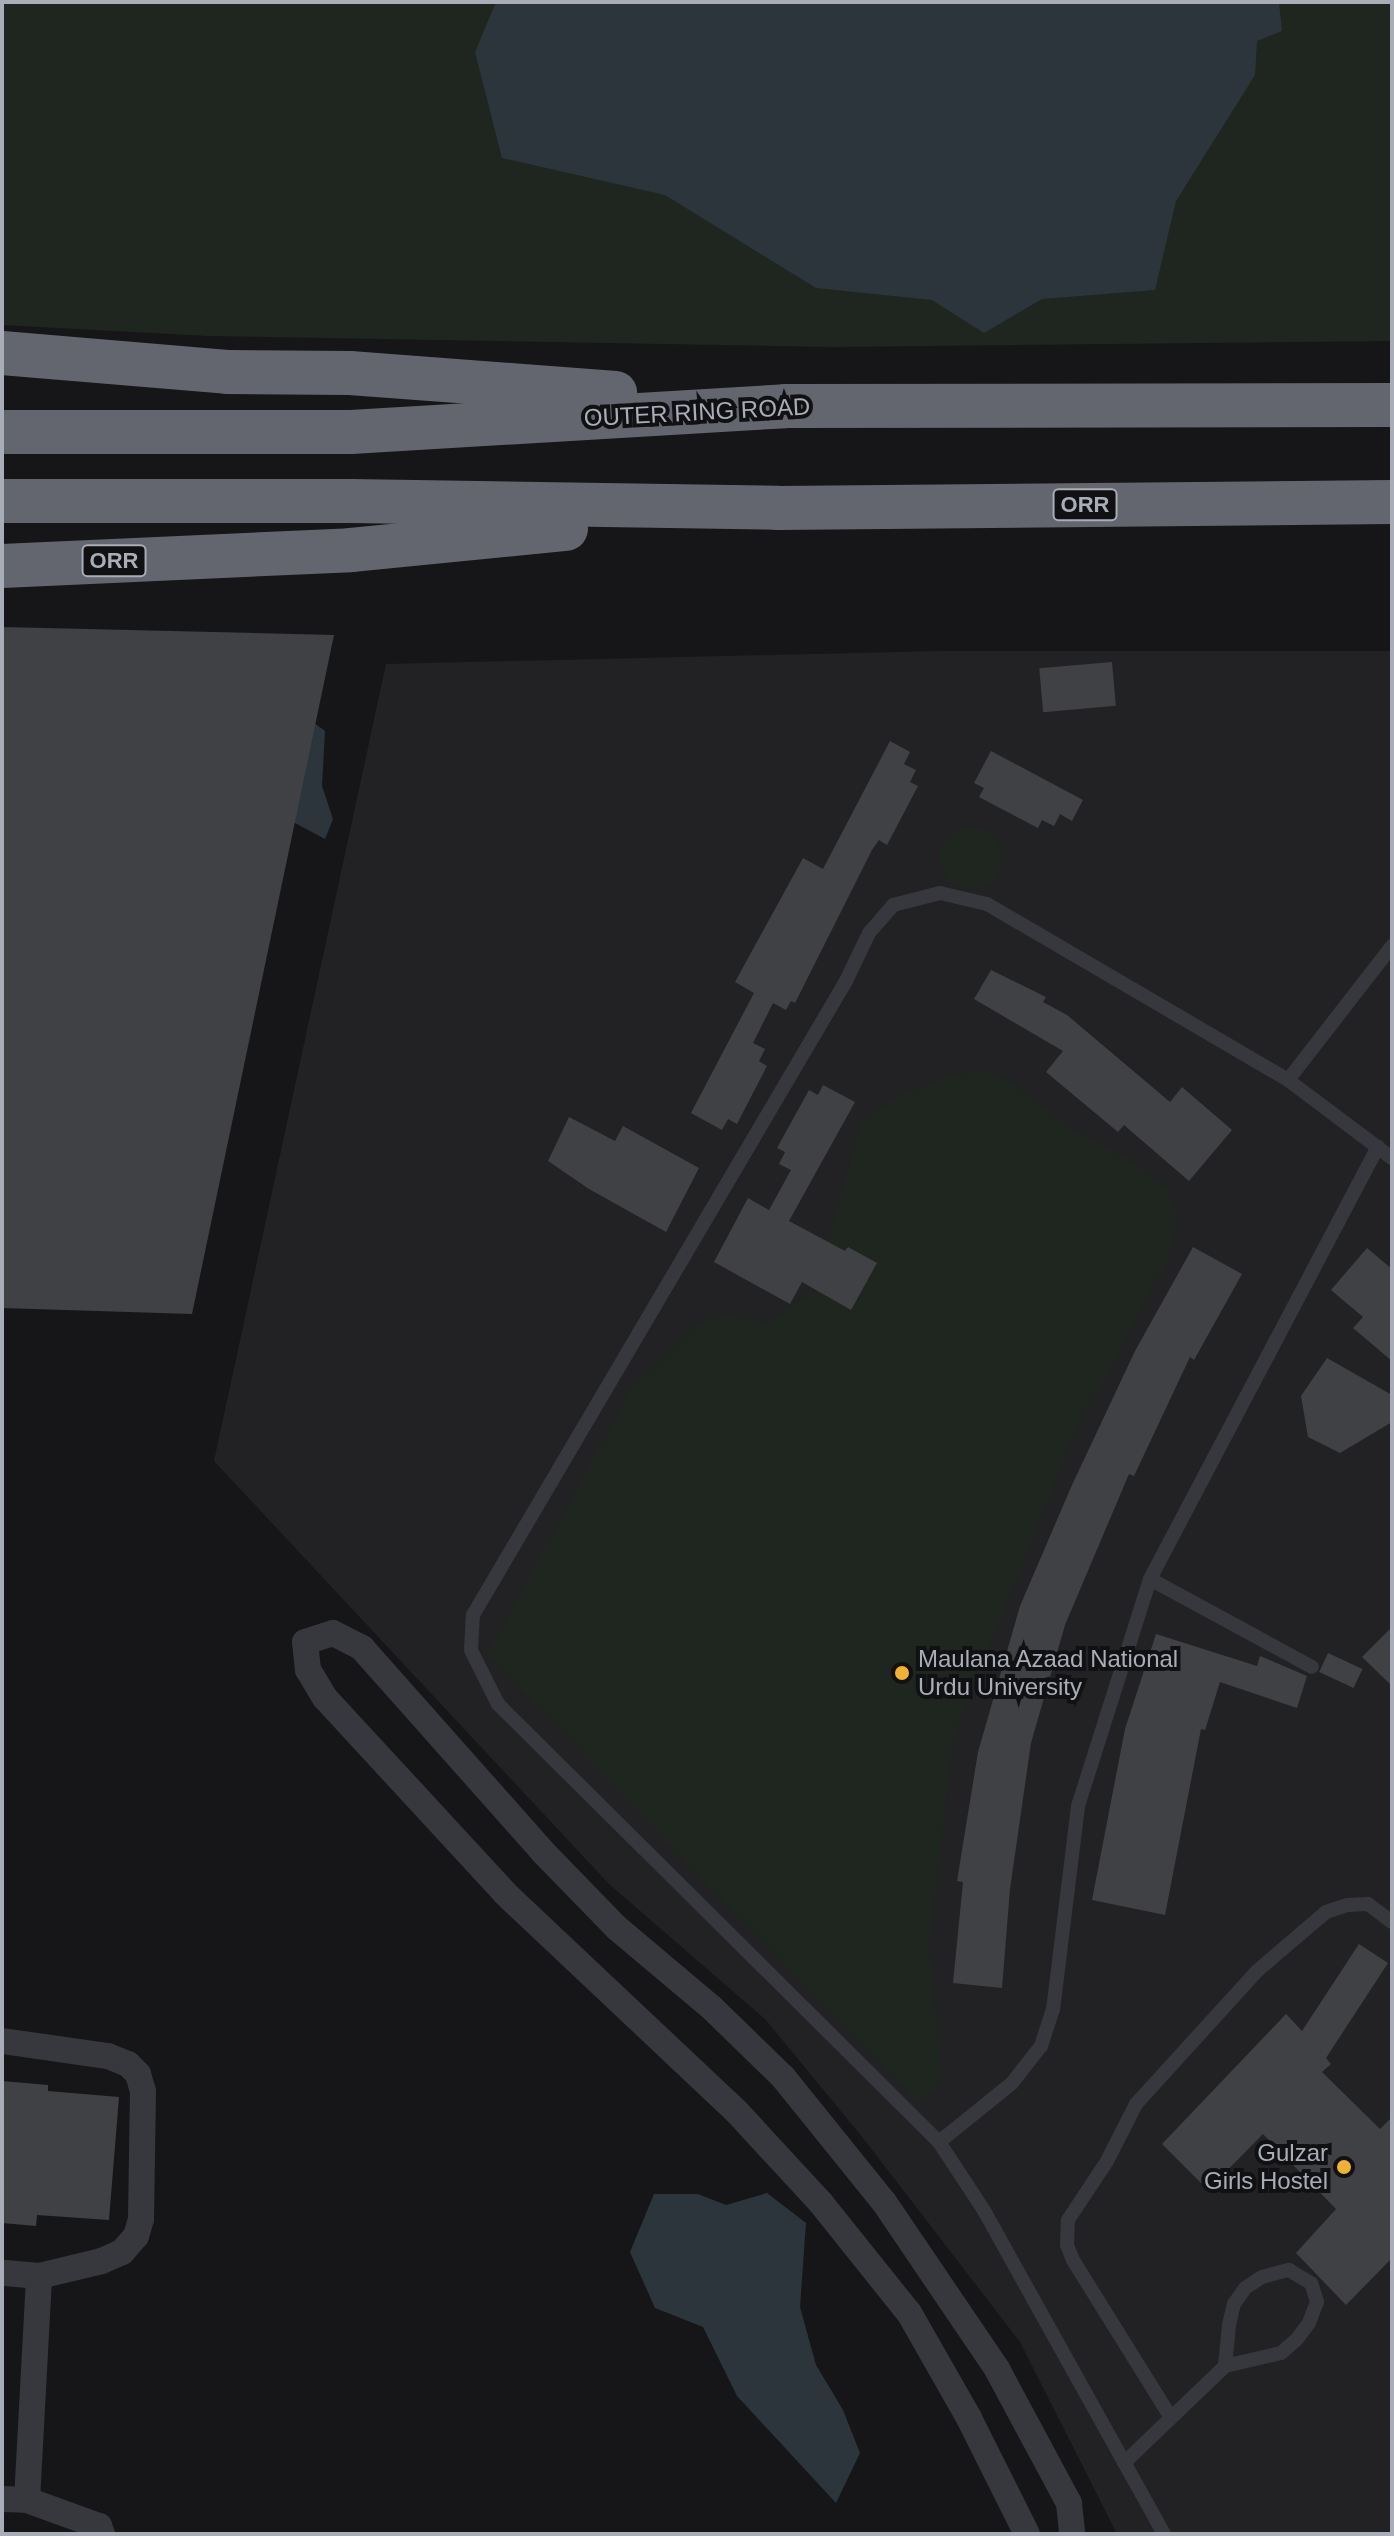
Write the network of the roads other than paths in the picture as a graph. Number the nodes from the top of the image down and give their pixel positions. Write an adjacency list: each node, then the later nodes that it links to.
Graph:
1 (7, 352): 3 (highway)
2 (1392, 405): 3 (highway, OUTER RING ROAD)
3 (785, 406): 4 (highway, OUTER RING ROAD)
4 (2, 432)
5 (2, 501): 7 (highway, ORR)
6 (1392, 502): 7 (highway, ORR)
7 (778, 508): 8 (highway, ORR)
8 (2, 566)
9 (1392, 946): 10 (lane)
10 (1288, 1080): 11 (lane); 17 (lane)
11 (1378, 1146): 12 (lane); 13 (lane)
12 (1392, 1158)
13 (1150, 1579): 14 (lane); 17 (lane)
14 (1312, 1667)
15 (1392, 1922): 21 (lane)
16 (2, 2041): 19 (street)
17 (939, 2142): 22 (lane)
18 (2, 2273): 19 (street)
19 (39, 2276): 23 (street)
20 (1225, 2366): 20 (lane); 21 (lane)
21 (1170, 2416): 22 (lane)
22 (1124, 2463): 27 (lane)
23 (14, 2499): 24 (street)
24 (102, 2534)
25 (1027, 2534): 26 (street)
26 (1072, 2534)
27 (1164, 2534)

